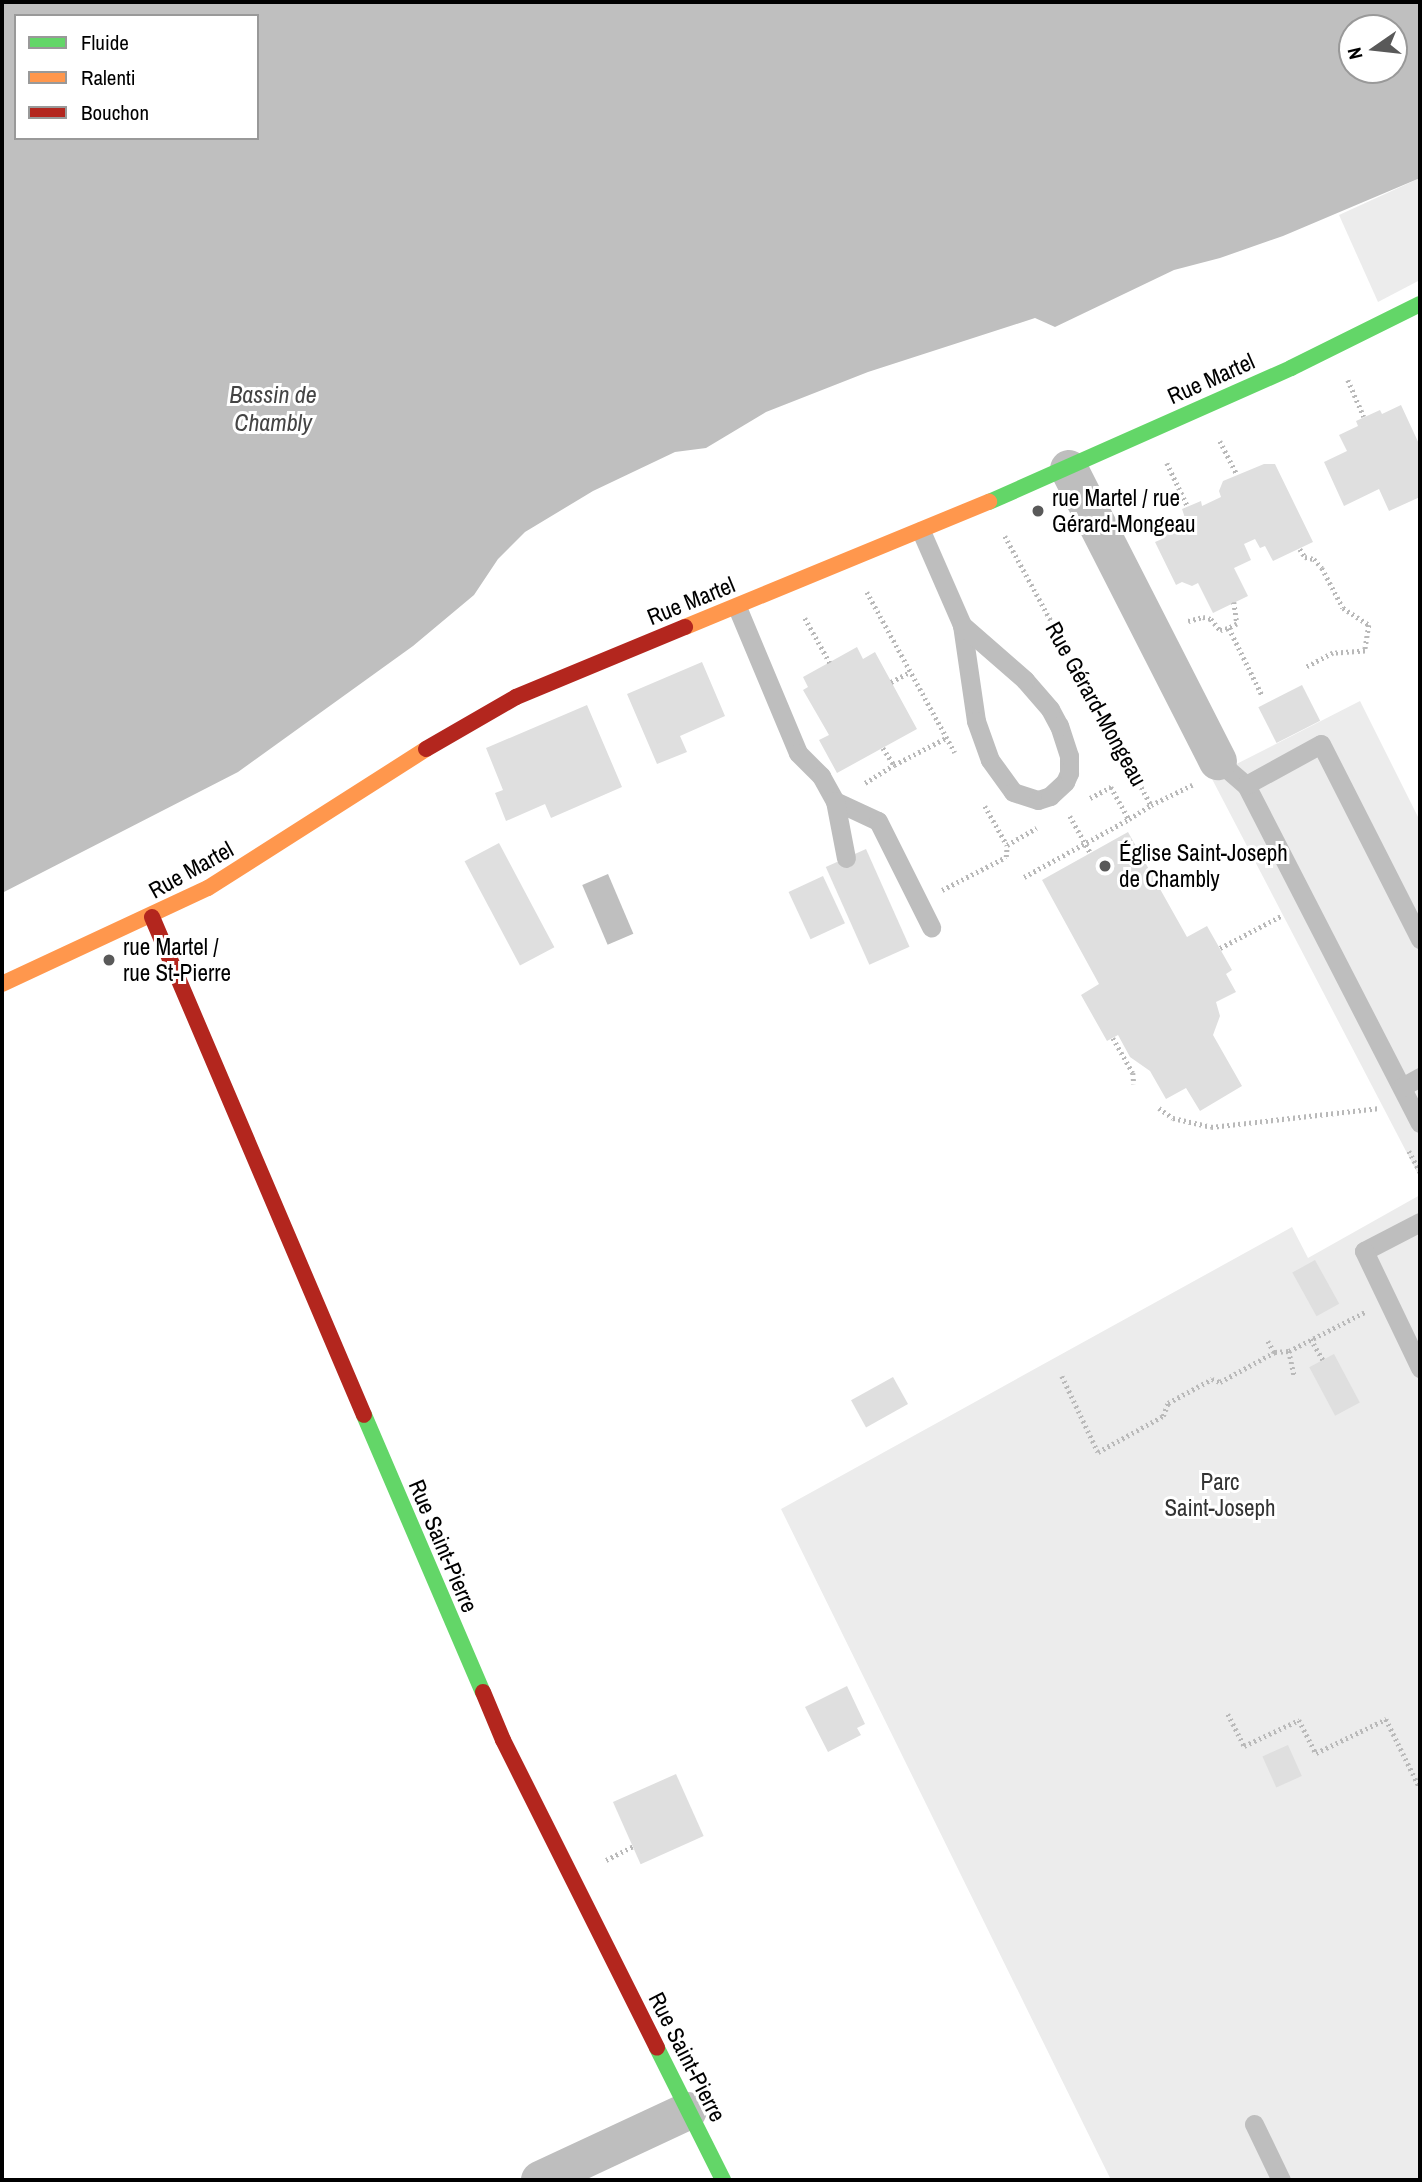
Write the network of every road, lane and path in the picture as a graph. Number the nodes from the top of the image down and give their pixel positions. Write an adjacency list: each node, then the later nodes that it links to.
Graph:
1 (1420, 304): 6 (street, Rue Martel)
2 (1344, 372): 3 (path)
3 (1364, 417)
4 (1215, 431): 7 (path)
5 (1163, 455): 8 (path)
6 (1069, 469): 9 (street, Rue Martel); 25 (street)
7 (1237, 474)
8 (1188, 507)
9 (921, 531): 13 (street, Rue Martel); 16 (lane)
10 (1002, 531): 25 (path, Rue Gérard-Mongeau)
11 (1300, 549): 19 (path)
12 (1234, 602): 17 (path)
13 (737, 607): 26 (lane); 36 (street, Rue Martel)
14 (802, 612): 18 (path)
15 (1183, 623): 17 (path)
16 (962, 625): 16 (lane)
17 (1229, 628): 22 (path)
18 (830, 663)
19 (1307, 667)
20 (910, 672): 21 (path)
21 (891, 682)
22 (1262, 695)
23 (946, 738): 24 (path)
24 (883, 748)
25 (1220, 776): 38 (lane); 44 (lane)
26 (835, 801): 32 (lane); 37 (lane)
27 (1067, 811): 29 (path)
28 (1129, 818): 29 (path)
29 (1085, 843): 31 (path); 33 (path)
30 (1007, 845): 34 (path)
31 (1090, 852)
32 (846, 858)
33 (1024, 877)
34 (958, 880)
35 (1287, 912): 39 (path)
36 (152, 916): 40 (street, Rue Martel); 64 (street, Rue Saint-Pierre)
37 (931, 927)
38 (1420, 939)
39 (1220, 948)
40 (2, 984)
41 (1113, 1038): 43 (path)
42 (1420, 1077): 44 (lane)
43 (1134, 1084)
44 (1402, 1087): 47 (lane)
45 (1159, 1108): 46 (path)
46 (1388, 1108)
47 (1418, 1114)
48 (1406, 1143): 49 (path)
49 (1420, 1172)
50 (1420, 1222): 57 (lane)
51 (1341, 1324): 52 (path)
52 (1311, 1339): 54 (path); 56 (path)
53 (1268, 1340): 55 (path)
54 (1289, 1351): 55 (path); 58 (path)
55 (1275, 1352): 59 (path)
56 (1323, 1360)
57 (1420, 1368)
58 (1294, 1375)
59 (1062, 1376)
60 (1228, 1714): 61 (path)
61 (1420, 1788)
62 (633, 1846): 63 (path)
63 (601, 1862)
64 (688, 2111): 66 (street); 67 (street, Rue Saint-Pierre)
65 (1254, 2124): 68 (lane)
66 (540, 2180)
67 (723, 2180)
68 (1281, 2180)

